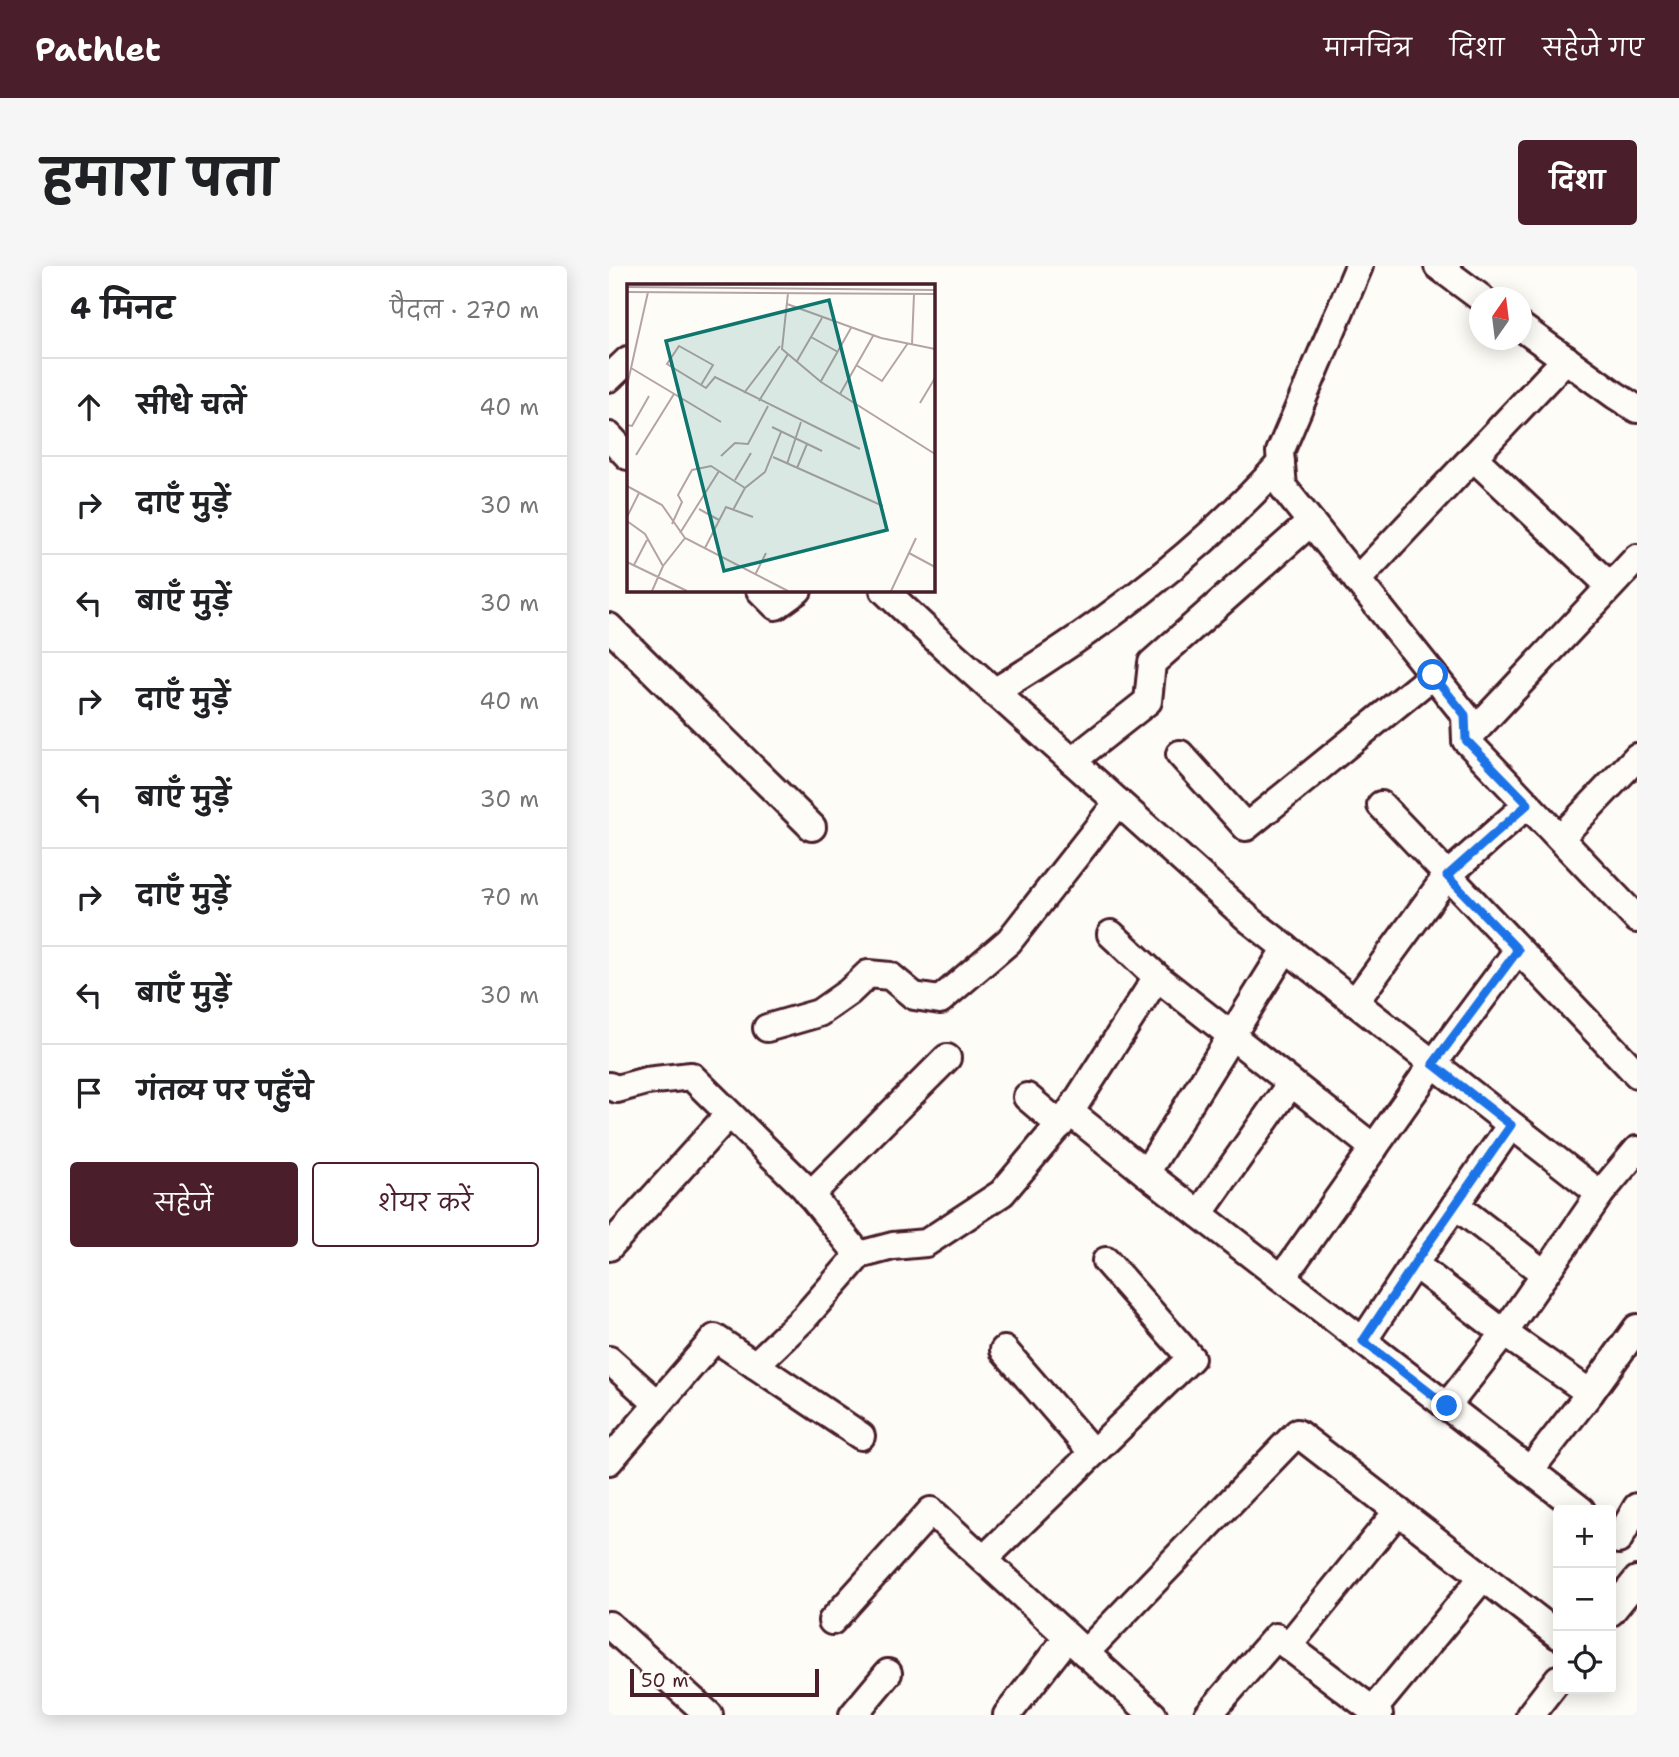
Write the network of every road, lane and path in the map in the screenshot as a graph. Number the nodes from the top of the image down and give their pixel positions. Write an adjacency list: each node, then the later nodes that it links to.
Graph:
1 (1359, 266): 12 (street)
2 (1438, 266): 3 (street)
3 (1469, 289)
4 (1532, 335): 5 (street)
5 (1566, 359): 8 (street); 11 (street)
6 (627, 361): 7 (street)
7 (609, 378)
8 (1637, 409)
9 (609, 436): 10 (street)
10 (627, 455)
11 (1473, 457): 15 (street); 16 (street)
12 (1281, 463): 13 (street); 22 (street)
13 (1311, 522): 15 (street); 26 (street)
14 (1637, 558): 16 (street)
15 (1357, 580): 21 (street)
16 (1610, 586): 23 (street)
17 (763, 592): 18 (street)
18 (795, 592)
19 (886, 592): 22 (street)
20 (609, 627): 30 (street)
21 (1433, 675): 23 (street); 24 (street)
22 (994, 691): 26 (street)
23 (1466, 740): 28 (street)
24 (1179, 754)
25 (1637, 757): 31 (street)
26 (1072, 761): 27 (street)
27 (1118, 802): 35 (street); 39 (street)
28 (1528, 804): 31 (street); 32 (street)
29 (1381, 805): 32 (street)
30 (812, 827)
31 (1560, 838): 33 (street)
32 (1447, 876): 36 (street); 38 (street)
33 (1637, 919)
34 (1111, 934): 37 (street)
35 (1286, 948): 38 (street); 40 (street)
36 (1518, 950): 42 (street); 43 (street)
37 (1157, 977): 40 (street); 48 (street)
38 (1355, 1002): 42 (street)
39 (767, 1028)
40 (1231, 1036): 44 (street); 52 (street)
41 (947, 1058): 54 (street)
42 (1433, 1064): 49 (street); 50 (street)
43 (1637, 1074)
44 (1291, 1083): 50 (street); 56 (street)
45 (609, 1086): 47 (street)
46 (1027, 1097): 48 (street)
47 (729, 1114): 54 (street); 57 (street)
48 (1065, 1119): 52 (street); 58 (street)
49 (1511, 1125): 53 (street); 55 (street)
50 (1374, 1149): 62 (street)
51 (1637, 1150): 53 (street)
52 (1146, 1173): 56 (street)
53 (1600, 1194): 61 (street)
54 (810, 1195): 58 (street)
55 (1455, 1205): 60 (street); 61 (street)
56 (1199, 1214): 62 (street)
57 (609, 1247)
58 (859, 1255): 68 (street)
59 (1106, 1261): 73 (street)
60 (1414, 1264): 63 (street); 65 (street)
61 (1545, 1274): 63 (street)
62 (1282, 1278): 65 (street)
63 (1504, 1333): 69 (street); 71 (street)
64 (1635, 1335): 69 (street)
65 (1363, 1341): 71 (street)
66 (1005, 1350): 73 (street)
67 (609, 1360): 70 (street)
68 (755, 1365): 70 (street); 72 (street)
69 (1590, 1393): 75 (street)
70 (658, 1404): 74 (street)
71 (1447, 1406): 75 (street)
72 (861, 1436)
73 (1093, 1453): 80 (street)
74 (609, 1461)
75 (1530, 1470): 76 (street)
76 (1575, 1505)
77 (1637, 1507): 79 (street)
78 (1398, 1511): 81 (street); 87 (street); 88 (street)
79 (1622, 1542)
80 (984, 1559): 84 (street); 87 (street)
81 (1483, 1577): 86 (street); 91 (street)
82 (1636, 1582): 83 (street)
83 (1616, 1606)
84 (832, 1621)
85 (609, 1625): 92 (street)
86 (1553, 1631)
87 (1076, 1645): 94 (street); 95 (street)
88 (1288, 1646): 91 (street); 96 (street)
89 (888, 1674): 93 (street)
90 (1553, 1685): 97 (street)
91 (1376, 1713)
92 (709, 1715)
93 (853, 1715)
94 (1007, 1715)
95 (1153, 1715)
96 (1208, 1715)
97 (1530, 1715)

